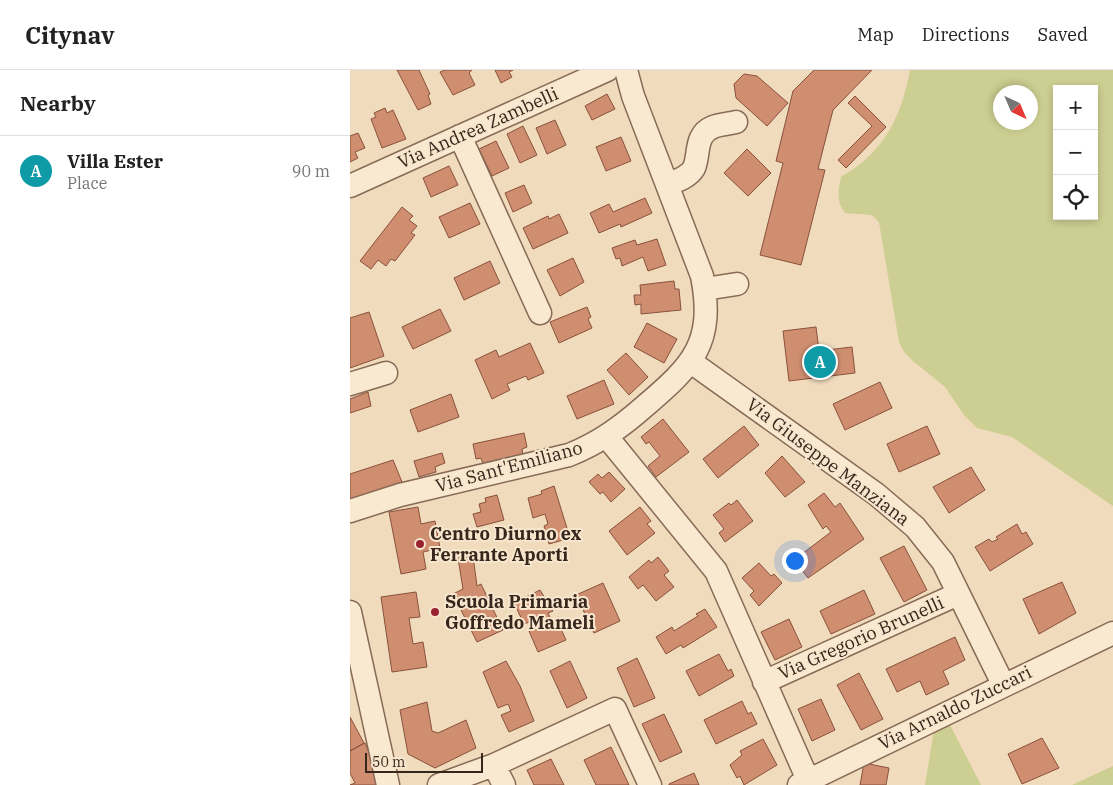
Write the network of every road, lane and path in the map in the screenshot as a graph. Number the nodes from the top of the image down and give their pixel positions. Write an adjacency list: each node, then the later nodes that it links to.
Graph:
1 (607, 70): 4 (street, Via Andrea Zambelli)
2 (626, 70): 5 (street, Via Sant'Emiliano)
3 (736, 122): 5 (street)
4 (460, 136): 6 (street, Via Andrea Zambelli); 9 (street)
5 (668, 184): 8 (street, Via Sant'Emiliano)
6 (350, 186)
7 (737, 284): 8 (street)
8 (705, 290): 10 (street, Via Sant'Emiliano)
9 (540, 313)
10 (691, 362): 13 (street, Via Sant'Emiliano); 15 (street, Via Giuseppe Manziana)
11 (386, 373): 12 (street)
12 (350, 384)
13 (607, 437): 14 (street, Via Sant'Emiliano); 18 (street, Via Gregorio Brunelli)
14 (350, 511)
15 (958, 594): 18 (street, Via Gregorio Brunelli); 19 (street, Via Giuseppe Manziana)
16 (350, 612): 22 (street)
17 (1113, 633): 19 (street, Via Arnaldo Zuccari)
18 (764, 682): 21 (street, Via Gregorio Brunelli)
19 (1003, 684): 21 (street, Via Arnaldo Zuccari)
20 (494, 765): 23 (street); 24 (street); 25 (street)
21 (803, 782)
22 (388, 785)
23 (439, 785)
24 (504, 785)
25 (650, 785)

